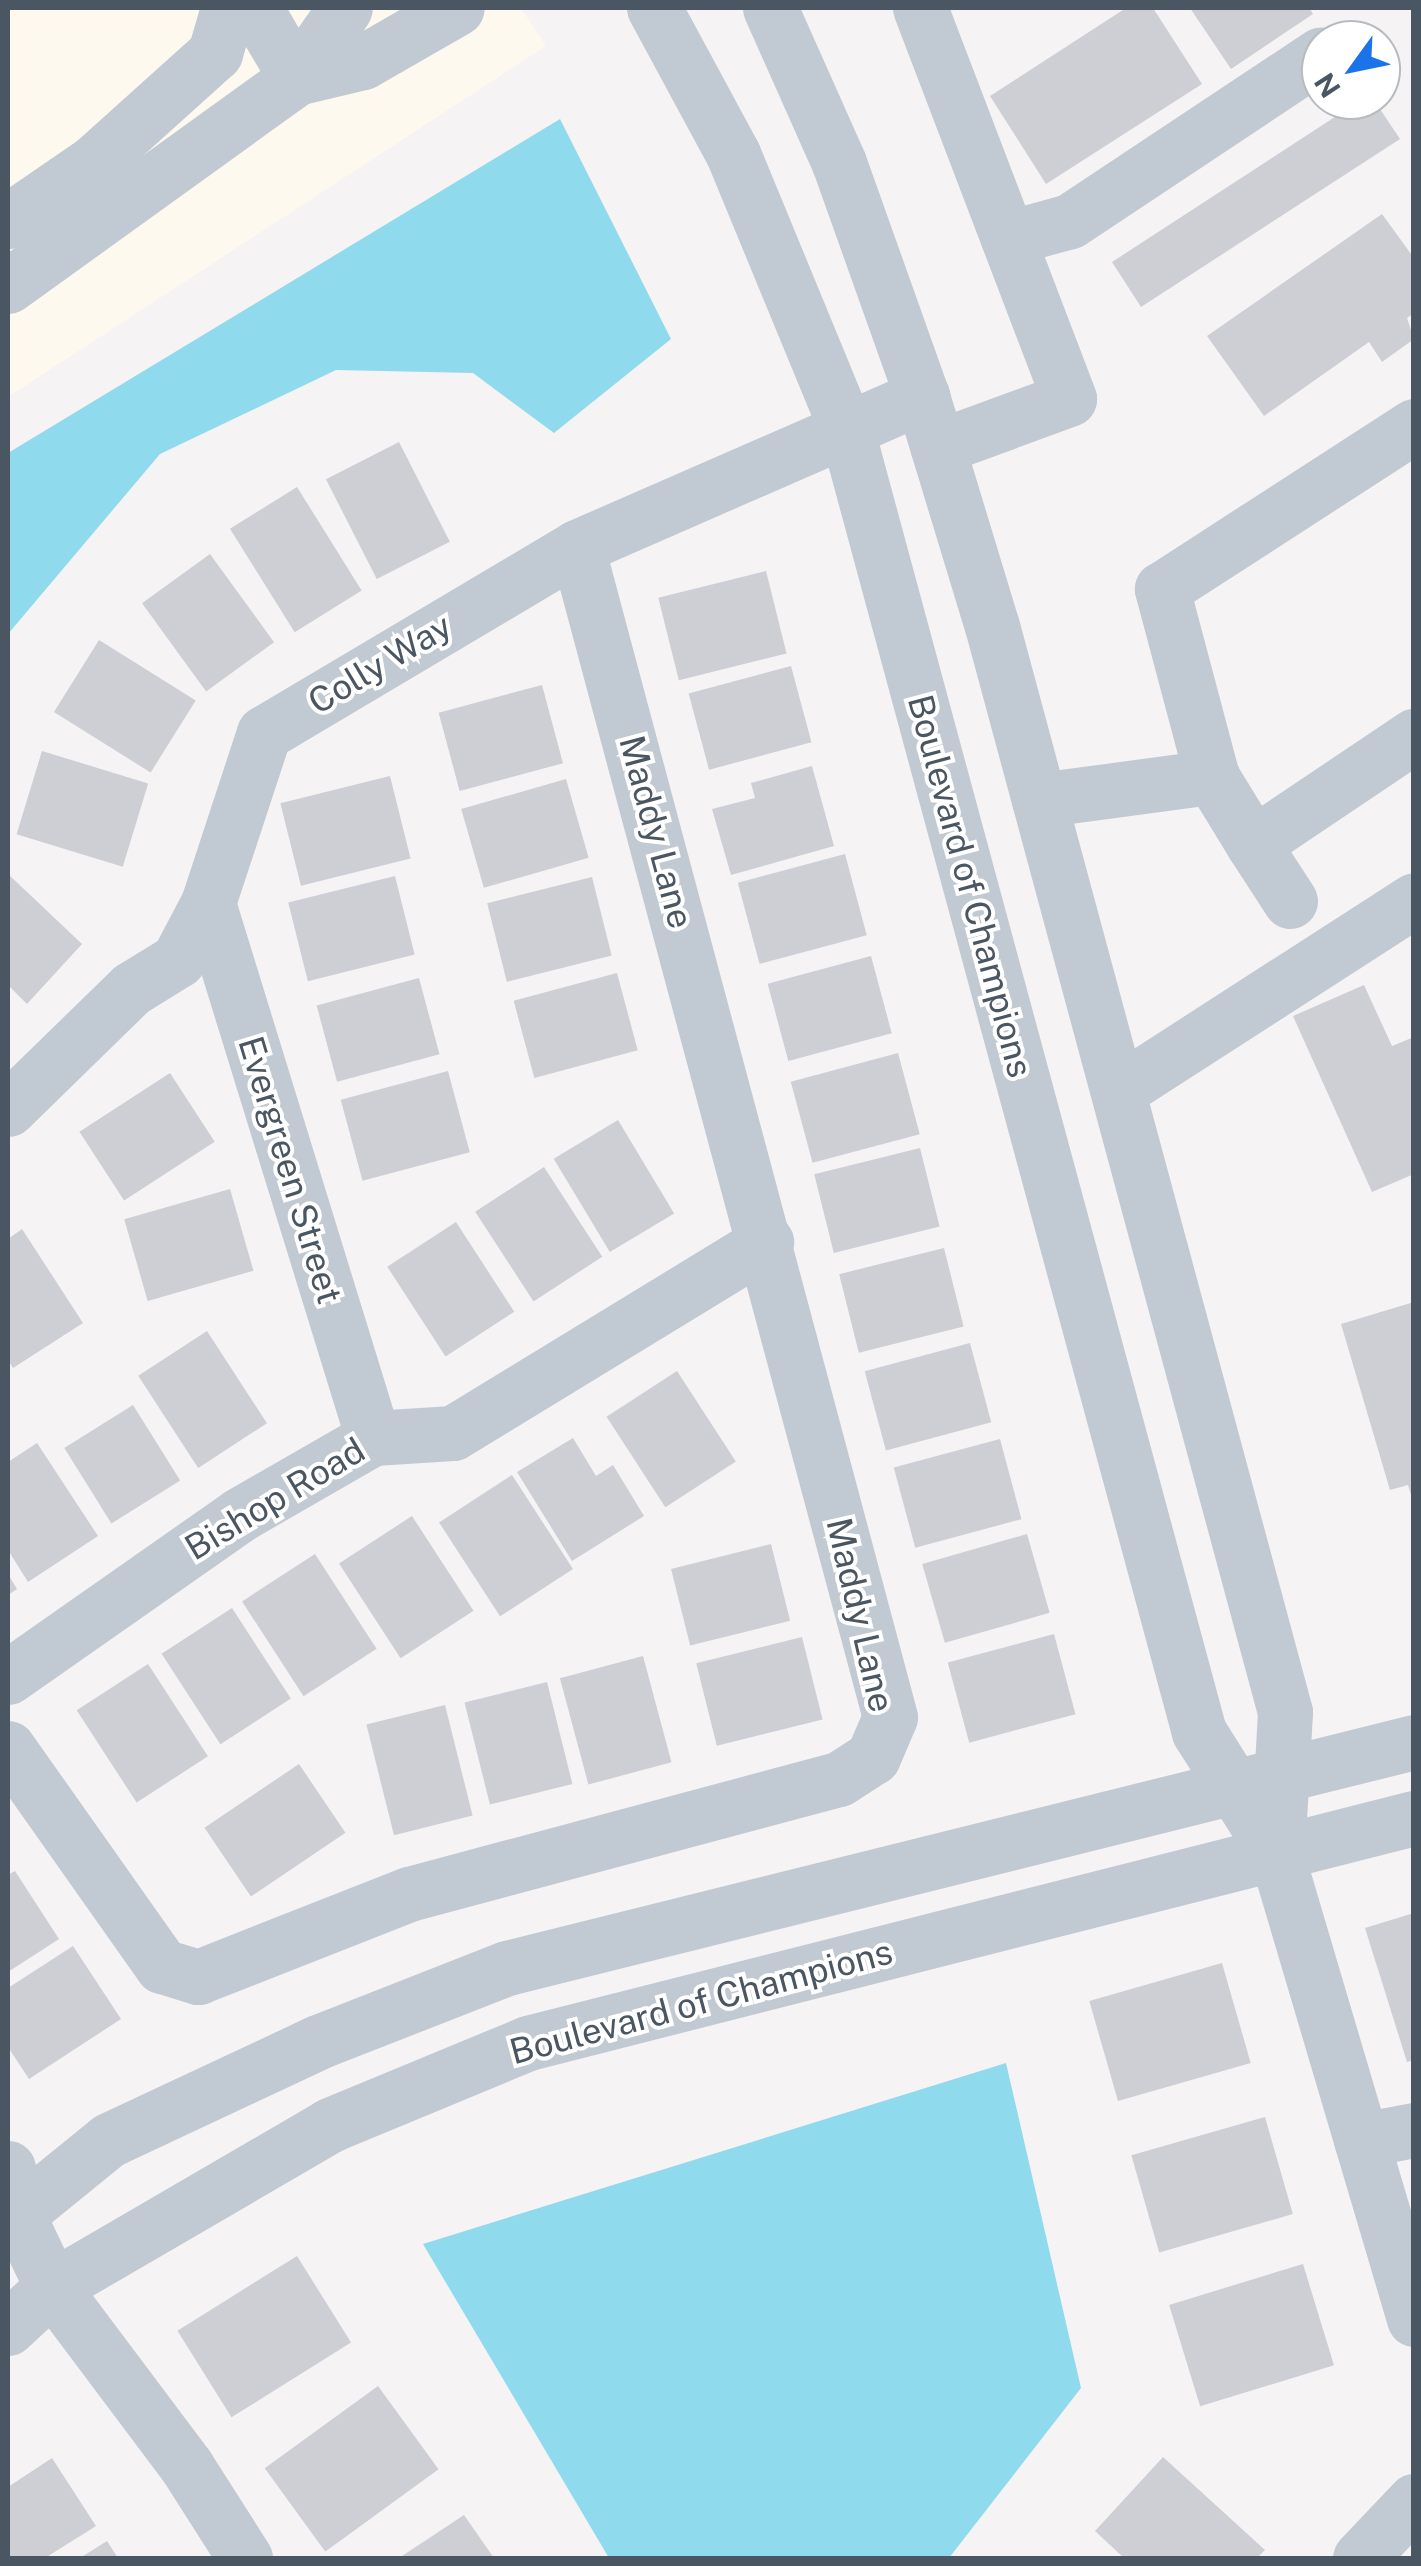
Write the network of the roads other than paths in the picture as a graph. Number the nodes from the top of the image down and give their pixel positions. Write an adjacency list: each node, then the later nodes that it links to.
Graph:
1 (228, 8): 10 (street)
2 (256, 8): 9 (street)
3 (345, 8): 9 (street)
4 (456, 8): 9 (street)
5 (654, 8): 15 (street, Boulevard of Champions)
6 (770, 8): 13 (street)
7 (920, 8): 11 (street)
8 (1301, 67): 11 (street)
9 (296, 78): 12 (street)
10 (8, 221)
11 (1008, 238): 16 (street)
12 (8, 286)
13 (922, 396): 15 (street, Colly Way); 16 (street)
14 (1414, 426): 19 (street)
15 (846, 431): 17 (street, Colly Way); 32 (street, Boulevard of Champions)
16 (938, 447): 20 (street)
17 (577, 547): 24 (street, Colly Way); 27 (street, Maddy Lane)
18 (1414, 736): 21 (street)
19 (1212, 777): 20 (street); 21 (street)
20 (1039, 800): 25 (street)
21 (1253, 844): 23 (street)
22 (1414, 900): 25 (street)
23 (1290, 901)
24 (208, 903): 26 (street, Colly Way); 28 (street, Evergreen Street)
25 (1118, 1092): 32 (street)
26 (8, 1110)
27 (766, 1242): 28 (street, Bishop Road); 31 (street, Maddy Lane)
28 (373, 1438): 29 (street, Bishop Road)
29 (8, 1677)
30 (1414, 1742): 32 (street)
31 (8, 1748)
32 (1256, 1778): 34 (street); 37 (street)
33 (1414, 1818): 34 (street, Boulevard of Champions)
34 (1277, 1856): 36 (street); 38 (street, Boulevard of Champions)
35 (1414, 2130): 36 (street)
36 (1361, 2140): 39 (street)
37 (10, 2204): 38 (street)
38 (52, 2287): 40 (street, Boulevard of Champions); 42 (street)
39 (1414, 2319)
40 (8, 2328)
41 (1414, 2501): 43 (street)
42 (245, 2558)
43 (1360, 2558)

